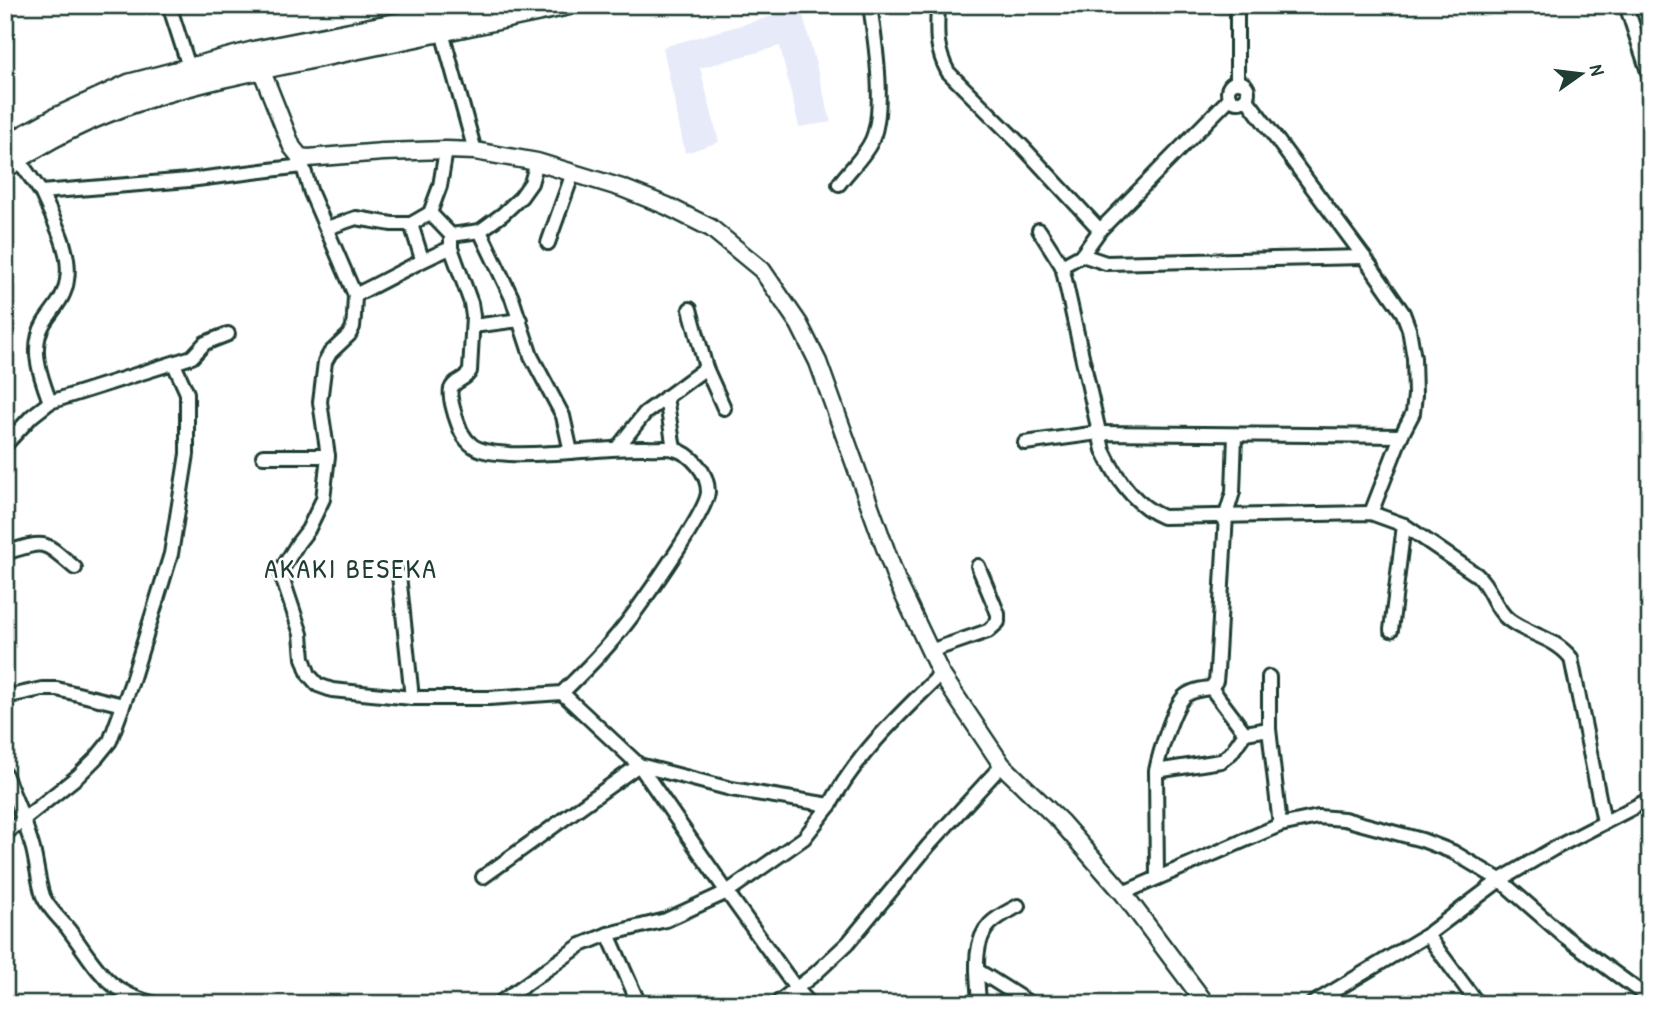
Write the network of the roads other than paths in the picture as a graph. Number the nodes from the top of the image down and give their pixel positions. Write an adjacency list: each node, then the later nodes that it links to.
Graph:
1 (169, 5): 10 (street)
2 (490, 5): 8 (main road)
3 (567, 5): 9 (main road)
4 (870, 5): 22 (street)
5 (938, 5): 28 (street)
6 (1237, 5): 13 (street)
7 (1626, 5): 12 (street)
8 (413, 21): 9 (main road); 10 (main road); 11 (main road)
9 (442, 32): 17 (street)
10 (189, 67): 18 (main road)
11 (261, 69): 18 (main road); 19 (main road)
12 (1650, 78)
13 (1237, 82): 14 (street); 15 (street)
14 (1230, 98): 15 (street); 28 (street)
15 (1246, 98): 33 (street)
16 (446, 150): 17 (main road); 19 (main road); 24 (street)
17 (475, 151): 20 (main road)
18 (10, 158): 23 (street)
19 (301, 161): 23 (street); 26 (street)
20 (537, 162): 21 (main road); 29 (street)
21 (573, 173): 31 (street); 64 (main road)
22 (839, 184)
23 (41, 192): 44 (street)
24 (430, 213): 25 (street); 30 (street)
25 (411, 224): 26 (street); 34 (street)
26 (327, 228): 36 (street)
27 (1039, 230): 35 (street)
28 (1100, 230): 32 (street)
29 (481, 231): 30 (street); 38 (street)
30 (451, 241): 34 (street); 39 (street)
31 (548, 243)
32 (1082, 255): 33 (street); 35 (street)
33 (1364, 257): 48 (street)
34 (422, 260): 36 (street)
35 (1062, 265): 46 (street)
36 (355, 295): 55 (street)
37 (690, 309): 42 (street)
38 (520, 320): 39 (street); 53 (street)
39 (473, 326): 53 (street)
40 (229, 334): 41 (street)
41 (174, 364): 44 (street); 71 (street)
42 (706, 368): 43 (street); 45 (street)
43 (666, 397): 51 (street); 52 (street)
44 (50, 402): 50 (street)
45 (724, 408)
46 (1098, 433): 47 (street); 49 (street); 57 (street)
47 (1235, 435): 48 (street); 57 (street)
48 (1401, 436): 56 (street)
49 (1025, 443)
50 (5, 445)
51 (618, 447): 52 (street); 53 (street)
52 (674, 449): 68 (street)
53 (571, 453)
54 (263, 456): 55 (street)
55 (328, 456): 70 (street)
56 (1371, 513): 57 (street); 58 (street)
57 (1226, 514): 67 (street)
58 (1404, 525): 63 (street); 81 (street)
59 (5, 553): 61 (street)
60 (978, 566): 64 (street)
61 (75, 568)
62 (399, 575): 70 (street)
63 (1391, 630)
64 (930, 651): 65 (main road)
65 (941, 674): 75 (main road); 79 (street)
66 (1269, 677): 72 (street)
67 (1211, 688): 73 (street); 76 (street)
68 (562, 693): 70 (street); 74 (street)
69 (5, 697): 71 (street)
70 (412, 698)
71 (123, 705): 80 (street)
72 (1269, 729): 73 (street); 82 (street)
73 (1245, 733): 76 (street)
74 (639, 765): 79 (street); 84 (street); 87 (street)
75 (1002, 765): 88 (main road); 93 (street)
76 (1156, 771): 85 (street)
77 (5, 774): 80 (street)
78 (1650, 799): 81 (street)
79 (830, 805): 87 (street)
80 (23, 818): 83 (street); 96 (street)
81 (1604, 822): 86 (street)
82 (1280, 825): 85 (street); 86 (street)
83 (5, 834)
84 (483, 877)
85 (1157, 878): 88 (street)
86 (1500, 880): 91 (street); 95 (street)
87 (727, 892): 90 (street); 93 (street)
88 (1123, 893): 103 (main road)
89 (1018, 906): 92 (street)
90 (607, 934): 97 (street); 98 (street)
91 (1427, 935): 94 (street); 106 (street)
92 (977, 970): 101 (street); 102 (street)
93 (795, 987): 99 (street); 100 (street)
94 (1332, 992): 104 (street); 105 (street)
95 (1650, 999)
96 (156, 1004)
97 (498, 1004)
98 (639, 1004)
99 (776, 1004)
100 (810, 1004)
101 (979, 1004)
102 (1031, 1004)
103 (1206, 1004)
104 (1312, 1004)
105 (1341, 1004)
106 (1478, 1004)

